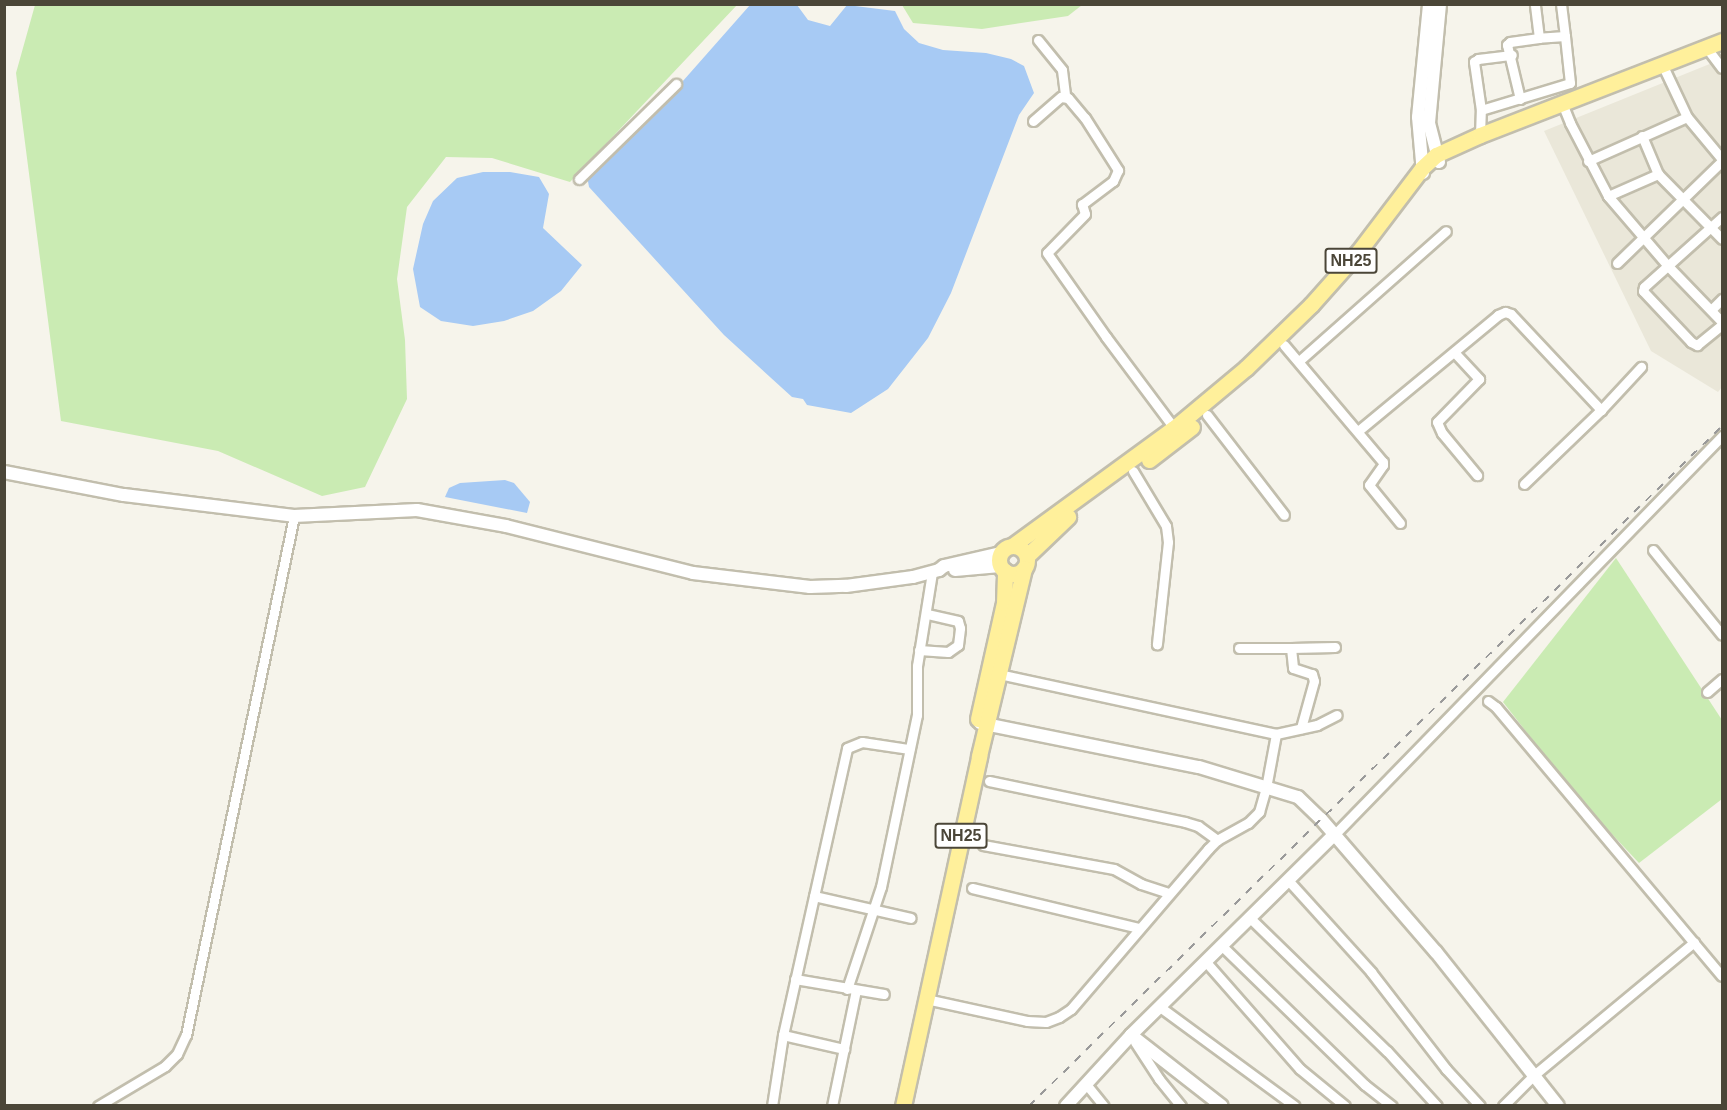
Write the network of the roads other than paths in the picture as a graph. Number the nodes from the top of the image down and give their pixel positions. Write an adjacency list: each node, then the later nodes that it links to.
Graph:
1 (1429, 4): 25 (street)
2 (1440, 4): 22 (street)
3 (1535, 4): 6 (street)
4 (1561, 4): 5 (street)
5 (1565, 36): 6 (street); 15 (street)
6 (1539, 38): 10 (street)
7 (1038, 40): 14 (street)
8 (1722, 41): 9 (main road, NH25)
9 (1713, 50): 11 (main road, NH25); 12 (street)
10 (1512, 55): 15 (street); 17 (street)
11 (1664, 68): 16 (main road, NH25); 18 (street)
12 (1722, 68)
13 (675, 84): 27 (street)
14 (1065, 96): 19 (street); 46 (street)
15 (1520, 99): 17 (street)
16 (1563, 107): 20 (main road, NH25); 22 (main road, NH25); 23 (street)
17 (1481, 110): 20 (street)
18 (1688, 117): 21 (street); 24 (street)
19 (1033, 121)
20 (1479, 135): 22 (main road, NH25)
21 (1642, 136): 23 (street); 26 (street)
22 (1438, 158): 25 (main road, NH25)
23 (1588, 160): 28 (street)
24 (1722, 160): 29 (street)
25 (1423, 173): 40 (main road, NH25); 46 (main road, NH25)
26 (1658, 174): 28 (street); 29 (street)
27 (579, 179)
28 (1608, 196): 33 (street)
29 (1683, 198): 31 (street); 33 (street)
30 (1722, 217): 31 (street)
31 (1712, 228): 34 (street); 36 (street)
32 (1446, 231): 42 (street)
33 (1642, 237): 35 (street); 36 (street)
34 (1722, 239)
35 (1617, 263)
36 (1668, 266): 38 (street); 39 (street)
37 (1722, 298): 38 (street)
38 (1711, 310): 39 (street)
39 (1722, 323)
40 (1284, 345): 42 (street); 45 (main road, NH25)
41 (1454, 352): 44 (street); 47 (street); 51 (street)
42 (1299, 361): 47 (street)
43 (1641, 367): 44 (street)
44 (1601, 410): 52 (street)
45 (1207, 415): 49 (main road, NH25); 53 (street)
46 (1174, 428): 57 (main road, NH25)
47 (1358, 431): 55 (street)
48 (1722, 436): 78 (street)
49 (1133, 471): 58 (main road, NH25); 62 (street)
50 (4, 472): 54 (street)
51 (1477, 475)
52 (1524, 484)
53 (1284, 515)
54 (294, 516): 59 (street); 103 (street)
55 (1400, 522)
56 (1653, 550): 61 (street)
57 (1004, 559): 58 (main road); 58 (main road); 59 (street); 72 (main road, NH25)
58 (1025, 562): 67 (main road, NH25)
59 (936, 571): 60 (street)
60 (927, 614): 66 (street); 66 (street)
61 (1722, 635)
62 (1157, 644)
63 (1335, 647): 65 (street)
64 (1239, 648): 65 (street)
65 (1291, 648): 73 (street)
66 (919, 650): 75 (street)
67 (999, 674): 72 (main road, NH25); 74 (street)
68 (1722, 679): 69 (street)
69 (1707, 692)
70 (1488, 701): 89 (street)
71 (1337, 715): 73 (street)
72 (981, 724): 77 (street); 96 (main road, NH25); 106 (main road, NH25)
73 (1301, 728): 74 (street)
74 (1276, 734): 77 (street)
75 (909, 749): 84 (street); 85 (street)
76 (989, 780): 79 (street)
77 (1266, 788): 78 (street); 79 (street)
78 (1334, 835): 81 (street); 101 (street)
79 (1217, 840): 83 (street)
80 (983, 844): 83 (street)
81 (1288, 880): 87 (street); 116 (street)
82 (972, 888): 88 (street)
83 (1169, 893): 88 (street)
84 (814, 896): 85 (street); 93 (street)
85 (873, 909): 86 (street); 94 (street)
86 (911, 918)
87 (1250, 918): 90 (street); 115 (street)
88 (1138, 928): 96 (street)
89 (1694, 942): 92 (street); 101 (street)
90 (1222, 946): 91 (street); 114 (street)
91 (1206, 962): 97 (street); 113 (street)
92 (1722, 976)
93 (795, 979): 94 (street); 98 (street)
94 (851, 989): 95 (street); 100 (street)
95 (884, 994)
96 (926, 999): 107 (main road, NH25)
97 (1160, 1007): 99 (street); 112 (street)
98 (783, 1035): 100 (street); 104 (street)
99 (1131, 1035): 102 (street); 110 (street); 111 (street)
100 (844, 1049): 105 (street)
101 (1534, 1075): 117 (street); 118 (street)
102 (1086, 1084): 108 (street); 109 (street)
103 (98, 1106)
104 (772, 1106)
105 (832, 1106)
106 (893, 1106)
107 (903, 1106)
108 (1066, 1106)
109 (1104, 1106)
110 (1181, 1106)
111 (1222, 1106)
112 (1295, 1106)
113 (1345, 1106)
114 (1392, 1106)
115 (1437, 1106)
116 (1480, 1106)
117 (1503, 1106)
118 (1558, 1106)

